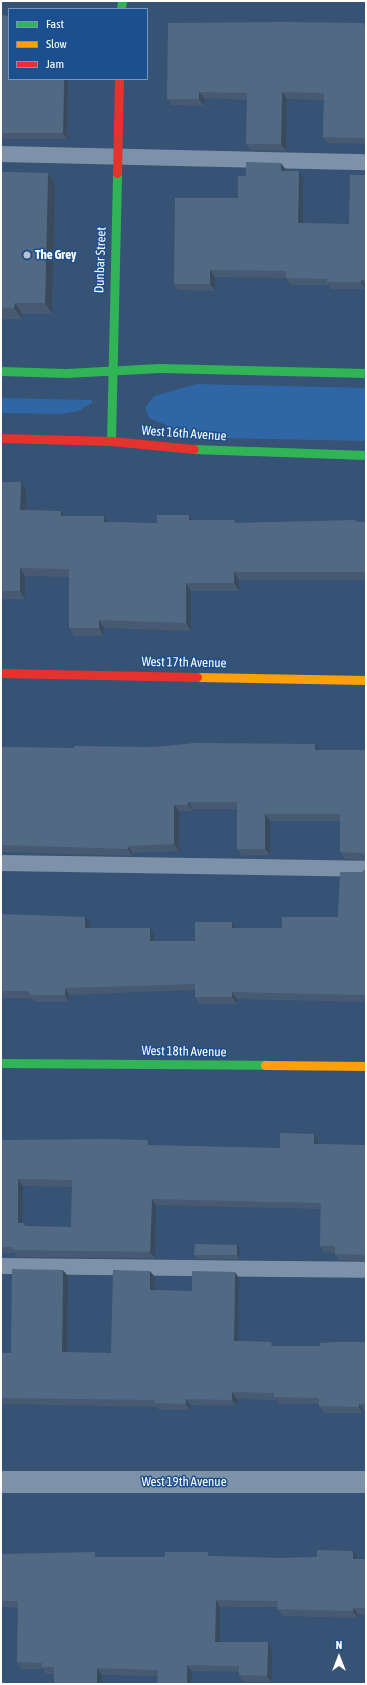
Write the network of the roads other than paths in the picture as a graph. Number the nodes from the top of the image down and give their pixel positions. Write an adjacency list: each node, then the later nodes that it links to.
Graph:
1 (119, 80): 3 (main road, Dunbar Street)
2 (1, 154): 3 (lane)
3 (117, 156): 4 (lane); 5 (main road, Dunbar Street)
4 (366, 162)
5 (112, 370): 6 (main road); 7 (main road); 9 (main road, Dunbar Street)
6 (1, 371)
7 (366, 373)
8 (1, 438): 9 (main road, West 16th Avenue)
9 (111, 441): 10 (main road, West 16th Avenue)
10 (366, 455)
11 (1, 673): 12 (main road, West 17th Avenue)
12 (366, 680)
13 (1, 863): 14 (lane)
14 (366, 869)
15 (1, 1063): 16 (main road, West 18th Avenue)
16 (366, 1066)
17 (1, 1266): 18 (lane)
18 (366, 1270)
19 (1, 1482): 20 (street, West 19th Avenue)
20 (366, 1482)

